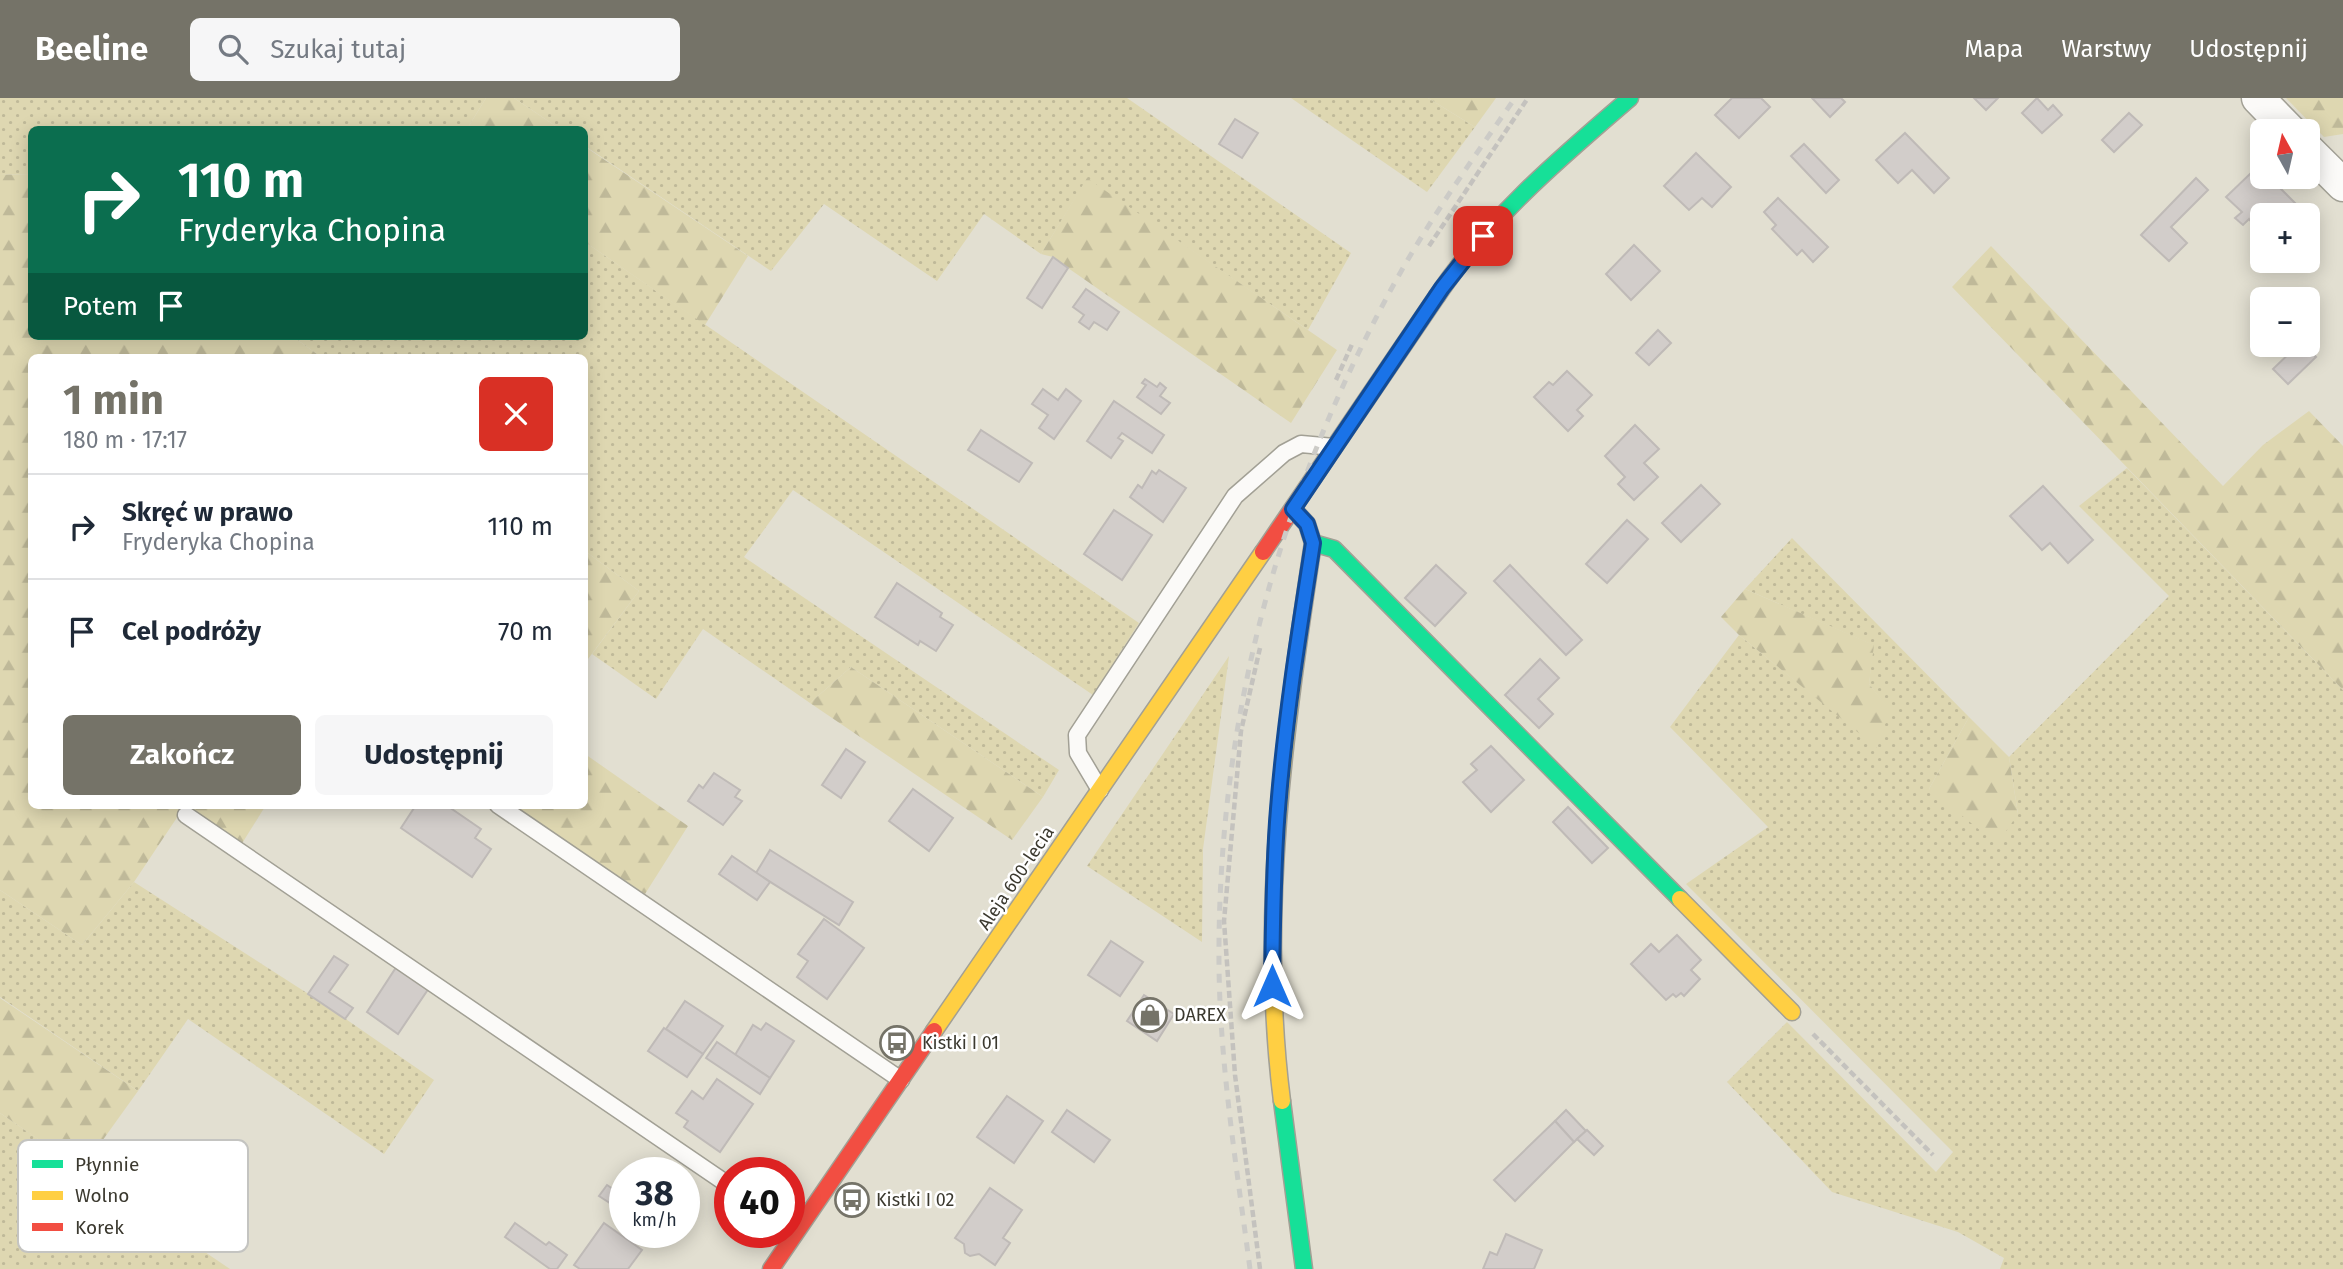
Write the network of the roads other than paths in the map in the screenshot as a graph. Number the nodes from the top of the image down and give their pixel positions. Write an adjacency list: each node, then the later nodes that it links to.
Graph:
1 (1630, 98): 4 (main road, Aleja 600-lecia)
2 (2258, 98): 3 (street)
3 (2278, 119)
4 (1335, 447): 5 (main road, Aleja 600-lecia); 7 (lane)
5 (1293, 509): 6 (main road); 7 (main road, Aleja 600-lecia)
6 (1313, 543): 10 (main road); 16 (main road)
7 (1100, 790): 11 (main road, Aleja 600-lecia)
8 (504, 809): 11 (lane)
9 (186, 815): 12 (lane)
10 (1791, 1012)
11 (901, 1080): 13 (main road, Aleja 600-lecia)
12 (714, 1175)
13 (805, 1214)
14 (783, 1248): 15 (main road, Aleja 600-lecia)
15 (771, 1269)
16 (1304, 1269)

